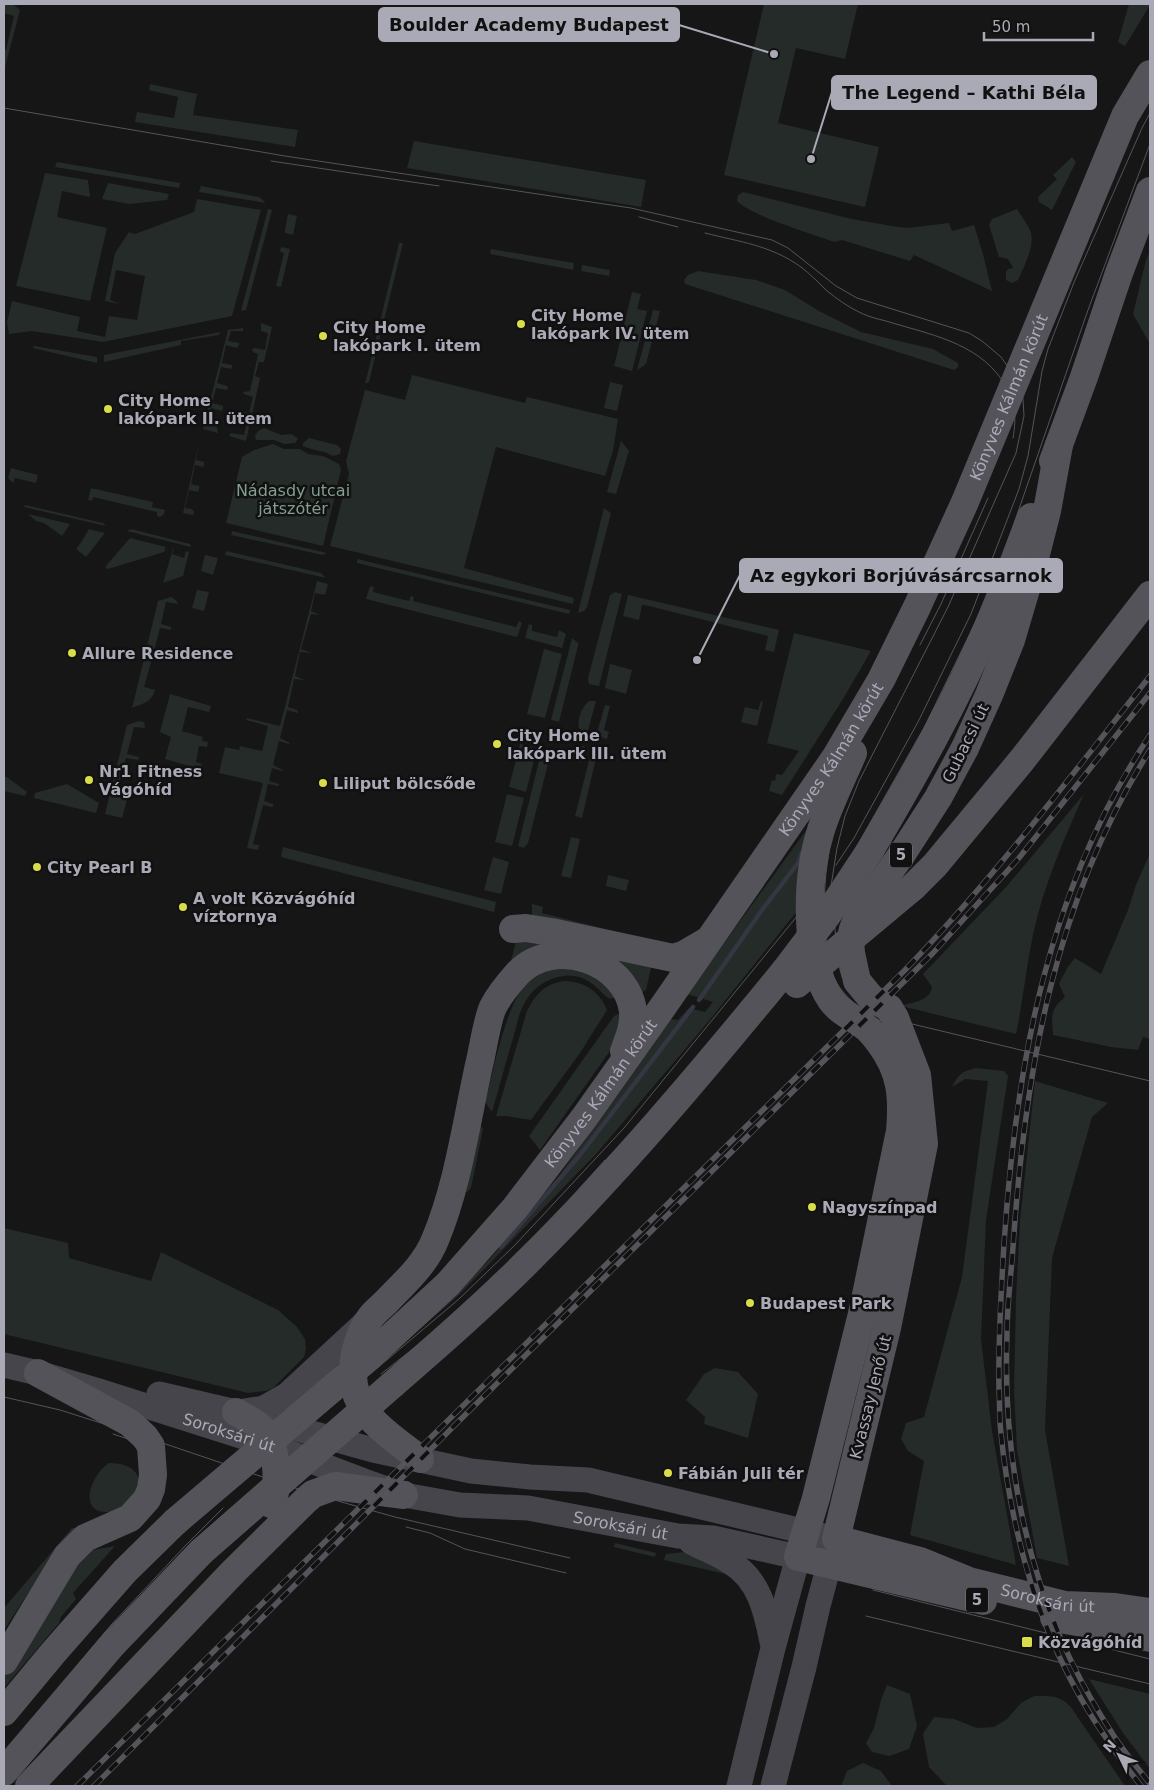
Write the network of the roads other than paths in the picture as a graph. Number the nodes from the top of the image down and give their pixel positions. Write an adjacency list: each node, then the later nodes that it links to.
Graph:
1 (1150, 74): 5 (main road, Könyves Kálmán körút)
2 (1150, 191): 3 (main road)
3 (1059, 445): 8 (main road, bridge); 9 (main road, Gubacsi út / 5)
4 (1150, 595): 8 (main road, bridge)
5 (881, 680): 7 (main road, Könyves Kálmán körút); 11 (main road, Kvassay Jenő út)
6 (516, 917): 7 (main road)
7 (710, 939): 10 (main road, Könyves Kálmán körút)
8 (790, 978): 30 (main road, bridge)
9 (889, 1008): 12 (main road, Kvassay Jenő út / 5)
10 (614, 1076): 13 (main road); 29 (main road, Könyves Kálmán körút, bridge)
11 (888, 1185): 12 (main road); 22 (main road, Kvassay Jenő út)
12 (914, 1193): 23 (main road, Kvassay Jenő út / 5)
13 (369, 1318): 17 (main road); 19 (main road)
14 (4, 1365): 15 (main road, Soroksári út)
15 (38, 1373): 16 (main road, Soroksári út); 28 (main road)
16 (99, 1391): 17 (main road, Soroksári út); 18 (main road, Soroksári út)
17 (236, 1412): 18 (main road); 19 (main road, Soroksári út)
18 (272, 1446): 20 (main road, Soroksári út); 24 (main road)
19 (420, 1459): 22 (main road, Soroksári út)
20 (404, 1495): 21 (main road, Soroksári út); 24 (main road)
21 (678, 1536): 22 (main road, Soroksári út); 27 (main road)
22 (802, 1544): 23 (main road, Soroksári út / 5); 27 (main road, Kvassay Jenő út)
23 (833, 1551): 25 (main road, Soroksári út / 5); 26 (main road, Soroksári út / 5); 33 (main road, Kvassay Jenő út)
24 (234, 1571): 31 (main road)
25 (1150, 1612)
26 (1150, 1638)
27 (773, 1648): 32 (main road, Kvassay Jenő út)
28 (4, 1661)
29 (4, 1712)
30 (4, 1772)
31 (29, 1786)
32 (739, 1786)
33 (773, 1786)

